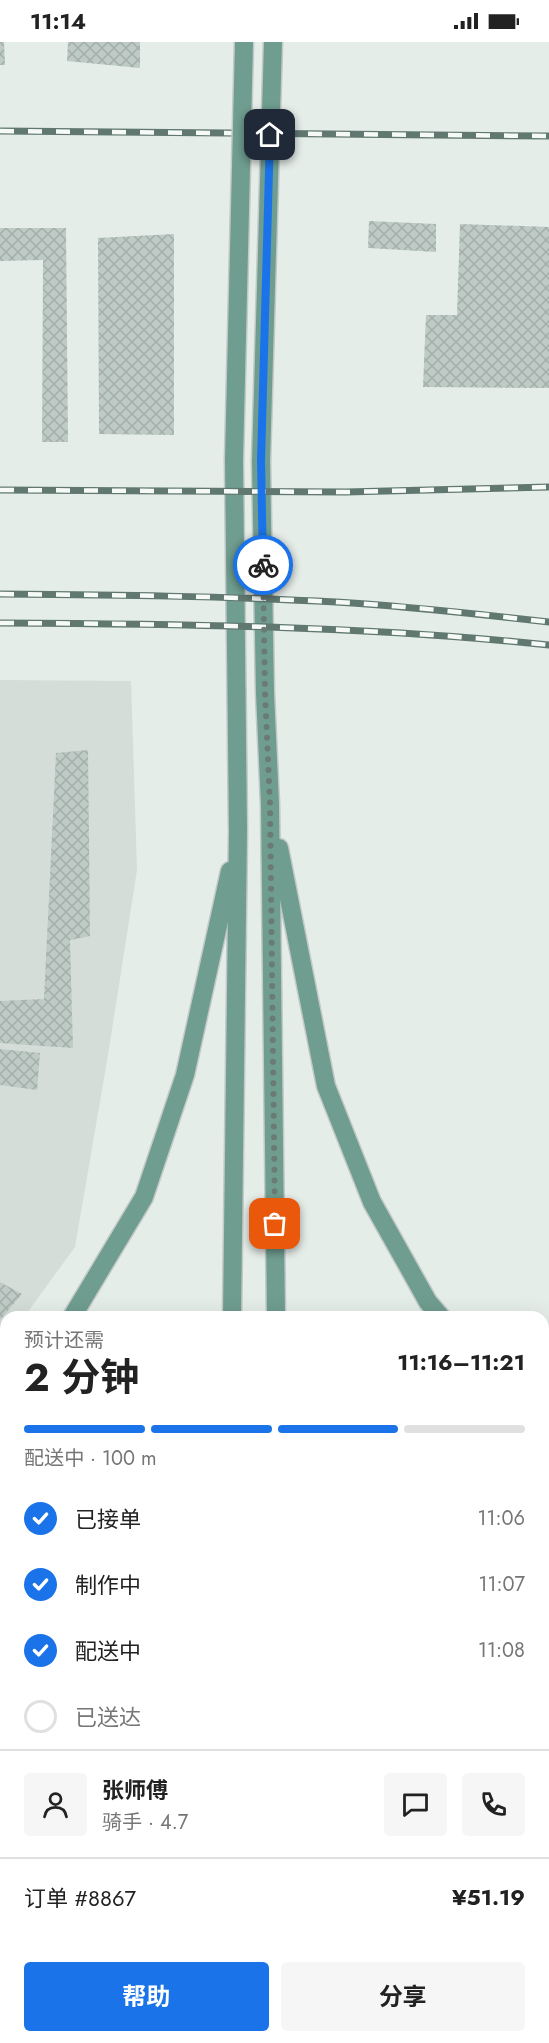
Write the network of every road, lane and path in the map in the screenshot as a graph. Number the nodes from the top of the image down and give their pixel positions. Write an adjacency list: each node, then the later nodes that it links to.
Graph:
1 (244, 42): 4 (main road, bridge)
2 (273, 42): 3 (main road, bridge)
3 (270, 804): 7 (main road); 8 (main road)
4 (238, 831): 5 (main road); 6 (main road)
5 (76, 1311)
6 (231, 1311)
7 (276, 1311)
8 (436, 1311)

